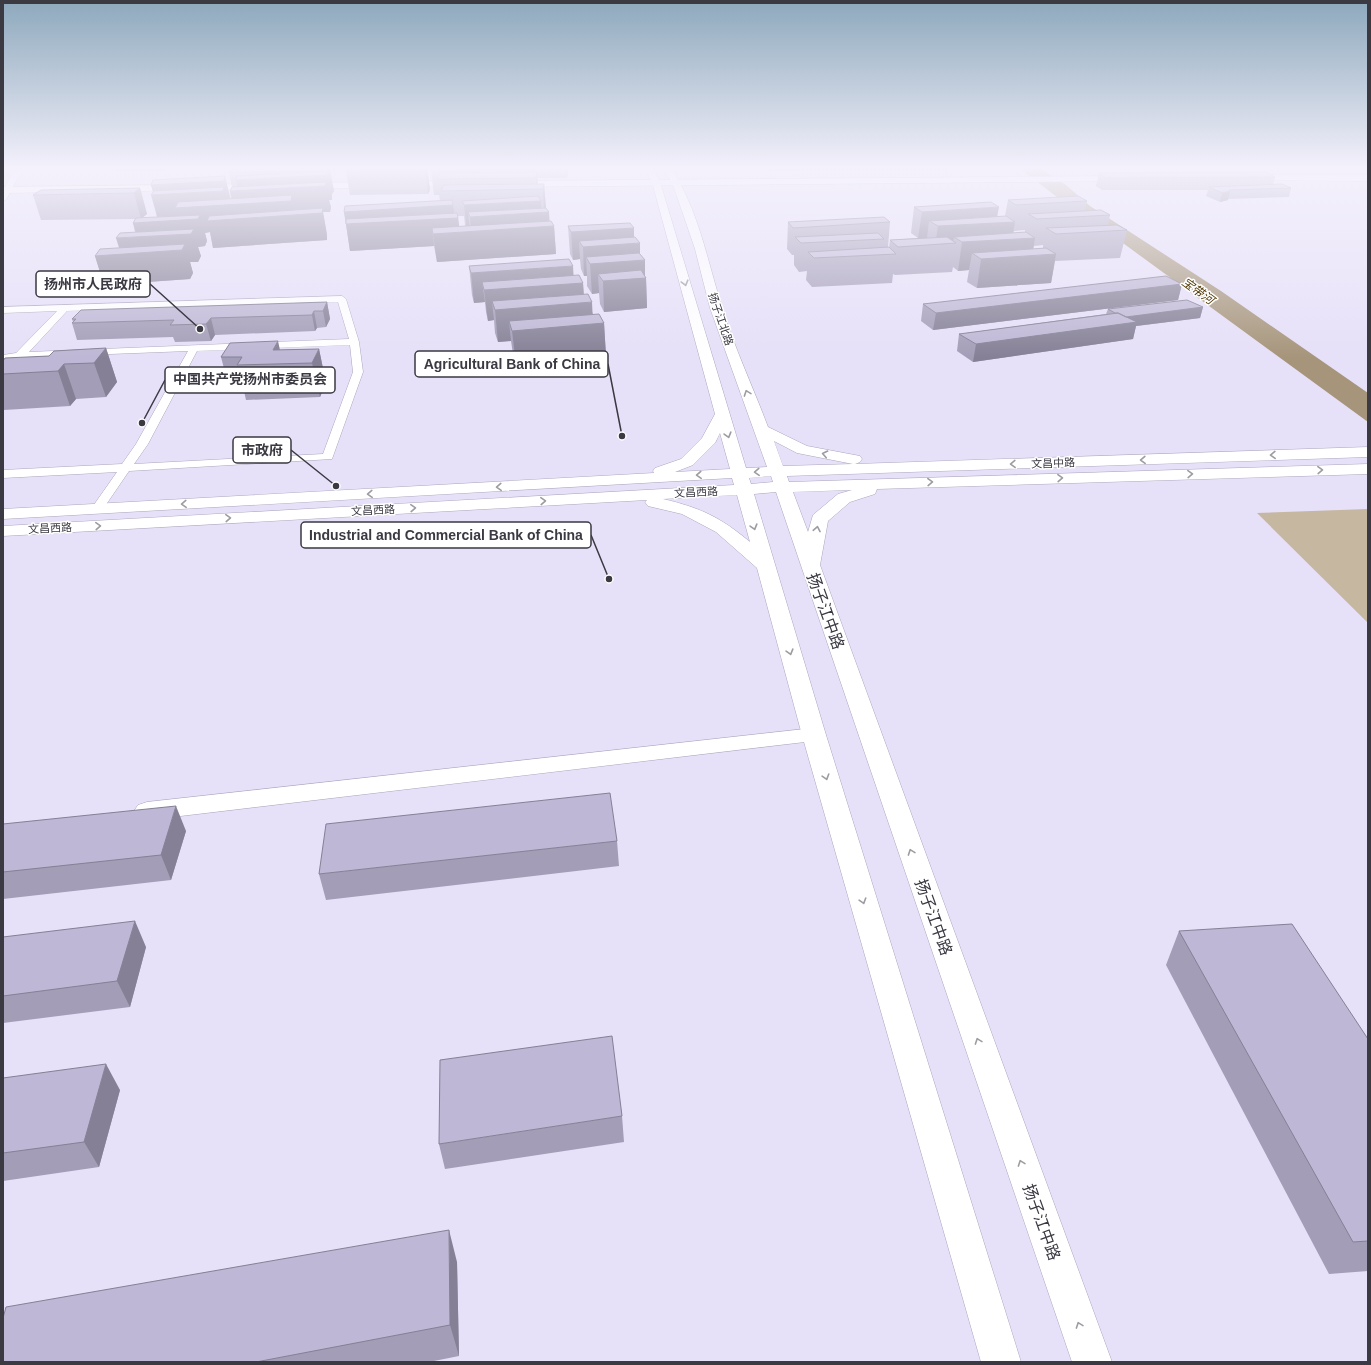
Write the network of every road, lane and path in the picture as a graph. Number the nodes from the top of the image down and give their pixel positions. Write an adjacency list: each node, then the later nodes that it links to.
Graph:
1 (670, 231): 10 (main road, 扬子江北路, one-way to 10)
2 (693, 231): 11 (main road, 扬子江北路, one-way to 2)
3 (65, 308): 4 (lane); 5 (lane); 7 (lane)
4 (3, 310)
5 (354, 342): 6 (lane); 14 (lane)
6 (194, 348): 7 (lane); 14 (lane)
7 (19, 356): 8 (lane); 9 (lane)
8 (3, 358)
9 (3, 374)
10 (722, 415): 17 (main road); 19 (main road, 扬子江北路, one-way to 19)
11 (761, 429): 13 (main road, one-way to 11); 18 (main road, 扬子江北路)
12 (1368, 452): 13 (main road, 文昌中路, one-way to 13)
13 (976, 465): 18 (main road, 文昌中路)
14 (126, 467): 16 (lane); 22 (lane)
15 (1368, 469): 20 (main road, 文昌中路, one-way to 15)
16 (3, 474)
17 (640, 479): 19 (main road, 文昌西路, one-way to 17); 22 (main road, 文昌西路, one-way to 22)
18 (779, 479): 19 (main road); 20 (main road, 文昌中路); 26 (main road, 扬子江中路)
19 (741, 481): 21 (main road, 文昌西路); 25 (main road, one-way to 25)
20 (891, 484): 26 (main road, one-way to 20)
21 (625, 496): 24 (main road, 文昌西路, one-way to 21); 25 (main road)
22 (97, 509): 23 (main road, 文昌西路)
23 (3, 514)
24 (3, 531)
25 (765, 565): 27 (main road, one-way to 27)
26 (810, 567): 30 (main road, 扬子江中路, one-way to 26)
27 (814, 735): 28 (main road); 29 (main road, one-way to 29)
28 (122, 814)
29 (1001, 1362)
30 (1092, 1362)

